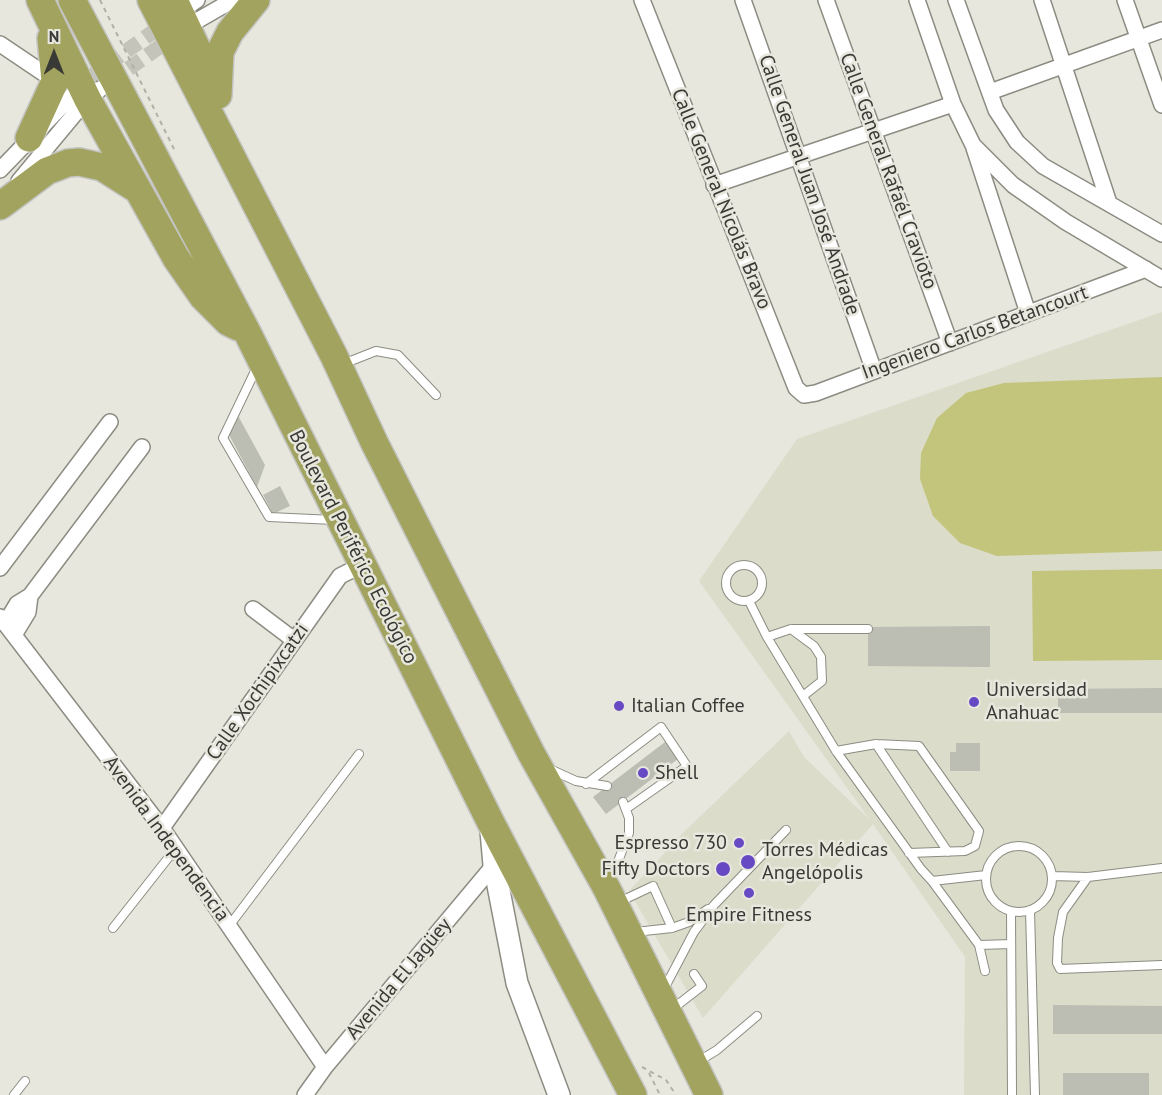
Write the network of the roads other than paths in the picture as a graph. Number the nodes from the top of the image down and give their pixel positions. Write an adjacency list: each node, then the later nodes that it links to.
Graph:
1 (72, 0): 36 (highway, Boulevard Periférico Ecológico)
2 (151, 0): 39 (highway)
3 (233, 0): 13 (street)
4 (256, 0): 20 (highway)
5 (743, 0): 26 (street, Calle General Juan José Andrade)
6 (826, 0): 23 (street, Calle General Rafaél Cravioto)
7 (917, 0): 21 (street)
8 (956, 0): 19 (street)
9 (1042, 0): 17 (street)
10 (1125, 0): 15 (street)
11 (645, 1): 28 (street, Calle General Nicolás Bravo)
12 (42, 5): 18 (highway)
13 (182, 14): 20 (highway)
14 (1162, 30): 15 (street)
15 (1139, 39): 17 (street); 22 (street)
16 (0, 44): 18 (street)
17 (1065, 65): 19 (street); 30 (street)
18 (83, 87): 24 (highway); 29 (highway); 31 (street)
19 (990, 92): 30 (street)
20 (218, 95): 39 (highway)
21 (953, 104): 23 (street); 25 (street)
22 (1162, 105)
23 (873, 131): 26 (street); 37 (street, Calle General Rafaél Cravioto)
24 (29, 138): 27 (street)
25 (973, 145): 33 (street); 35 (street)
26 (798, 156): 28 (street); 40 (street, Calle General Juan José Andrade)
27 (0, 170)
28 (714, 185): 42 (street, Calle General Nicolás Bravo)
29 (141, 195): 31 (highway); 36 (highway)
30 (1109, 203): 32 (street)
31 (0, 205)
32 (1162, 234)
33 (1146, 269): 34 (street); 35 (street, Ingeniero Carlos Betancourt)
34 (1162, 279)
35 (1028, 314): 37 (street, Ingeniero Carlos Betancourt)
36 (247, 332): 38 (highway, Boulevard Periférico Ecológico)
37 (950, 343): 40 (street, Ingeniero Carlos Betancourt)
38 (260, 360): 45 (highway, Boulevard Periférico Ecológico); 45 (lane)
39 (337, 361): 41 (lane); 58 (highway)
40 (874, 371): 42 (street, Ingeniero Carlos Betancourt)
41 (436, 395)
42 (804, 395)
43 (110, 422): 47 (street)
44 (142, 447): 50 (street)
45 (340, 521): 46 (highway, Boulevard Periférico Ecológico)
46 (362, 565): 54 (street, Calle Xochipixcatzi); 62 (highway, Boulevard Periférico Ecológico)
47 (0, 568)
48 (749, 601): 48 (lane); 53 (lane)
49 (253, 609): 54 (street)
50 (6, 625): 63 (street, Avenida Independencia)
51 (791, 629): 52 (lane); 53 (lane); 55 (lane)
52 (868, 629)
53 (767, 637): 55 (lane)
54 (294, 640): 63 (street, Calle Xochipixcatzi)
55 (803, 696): 57 (lane)
56 (876, 744): 57 (lane); 66 (lane); 66 (lane)
57 (836, 751): 67 (lane)
58 (531, 753): 60 (lane); 74 (highway)
59 (359, 754): 78 (lane)
60 (586, 784): 61 (lane); 74 (lane)
61 (607, 786)
62 (490, 821): 68 (street); 95 (highway, Boulevard Periférico Ecológico)
63 (162, 828): 65 (street, Avenida Independencia)
64 (786, 830): 75 (lane)
65 (176, 848): 78 (street, Avenida Independencia); 79 (lane)
66 (948, 852): 67 (lane)
67 (909, 853): 73 (lane)
68 (494, 865): 89 (street, Avenida El Jagüey); 94 (street)
69 (1162, 868): 72 (lane)
70 (986, 875): 71 (lane); 73 (lane); 76 (lane)
71 (1052, 876): 72 (lane); 77 (lane)
72 (1088, 878): 84 (lane)
73 (932, 881): 83 (lane)
74 (611, 897): 80 (lane); 81 (highway)
75 (714, 905): 80 (lane); 87 (lane)
76 (1011, 910): 77 (lane); 82 (lane)
77 (1030, 910): 99 (lane)
78 (229, 926): 89 (street, Avenida Independencia)
79 (113, 928)
80 (672, 928): 81 (lane)
81 (629, 932): 87 (highway)
82 (1011, 944): 83 (lane); 98 (lane)
83 (979, 945): 85 (lane)
84 (1162, 965)
85 (985, 971)
86 (694, 974): 87 (lane)
87 (666, 1003): 90 (highway)
88 (758, 1016): 90 (lane)
89 (325, 1067): 93 (street, Avenida El Jagüey)
90 (697, 1067): 96 (highway); 97 (street)
91 (25, 1081): 92 (lane)
92 (14, 1095)
93 (305, 1095)
94 (559, 1095)
95 (633, 1095)
96 (709, 1095)
97 (722, 1095)
98 (1012, 1095)
99 (1035, 1095)

